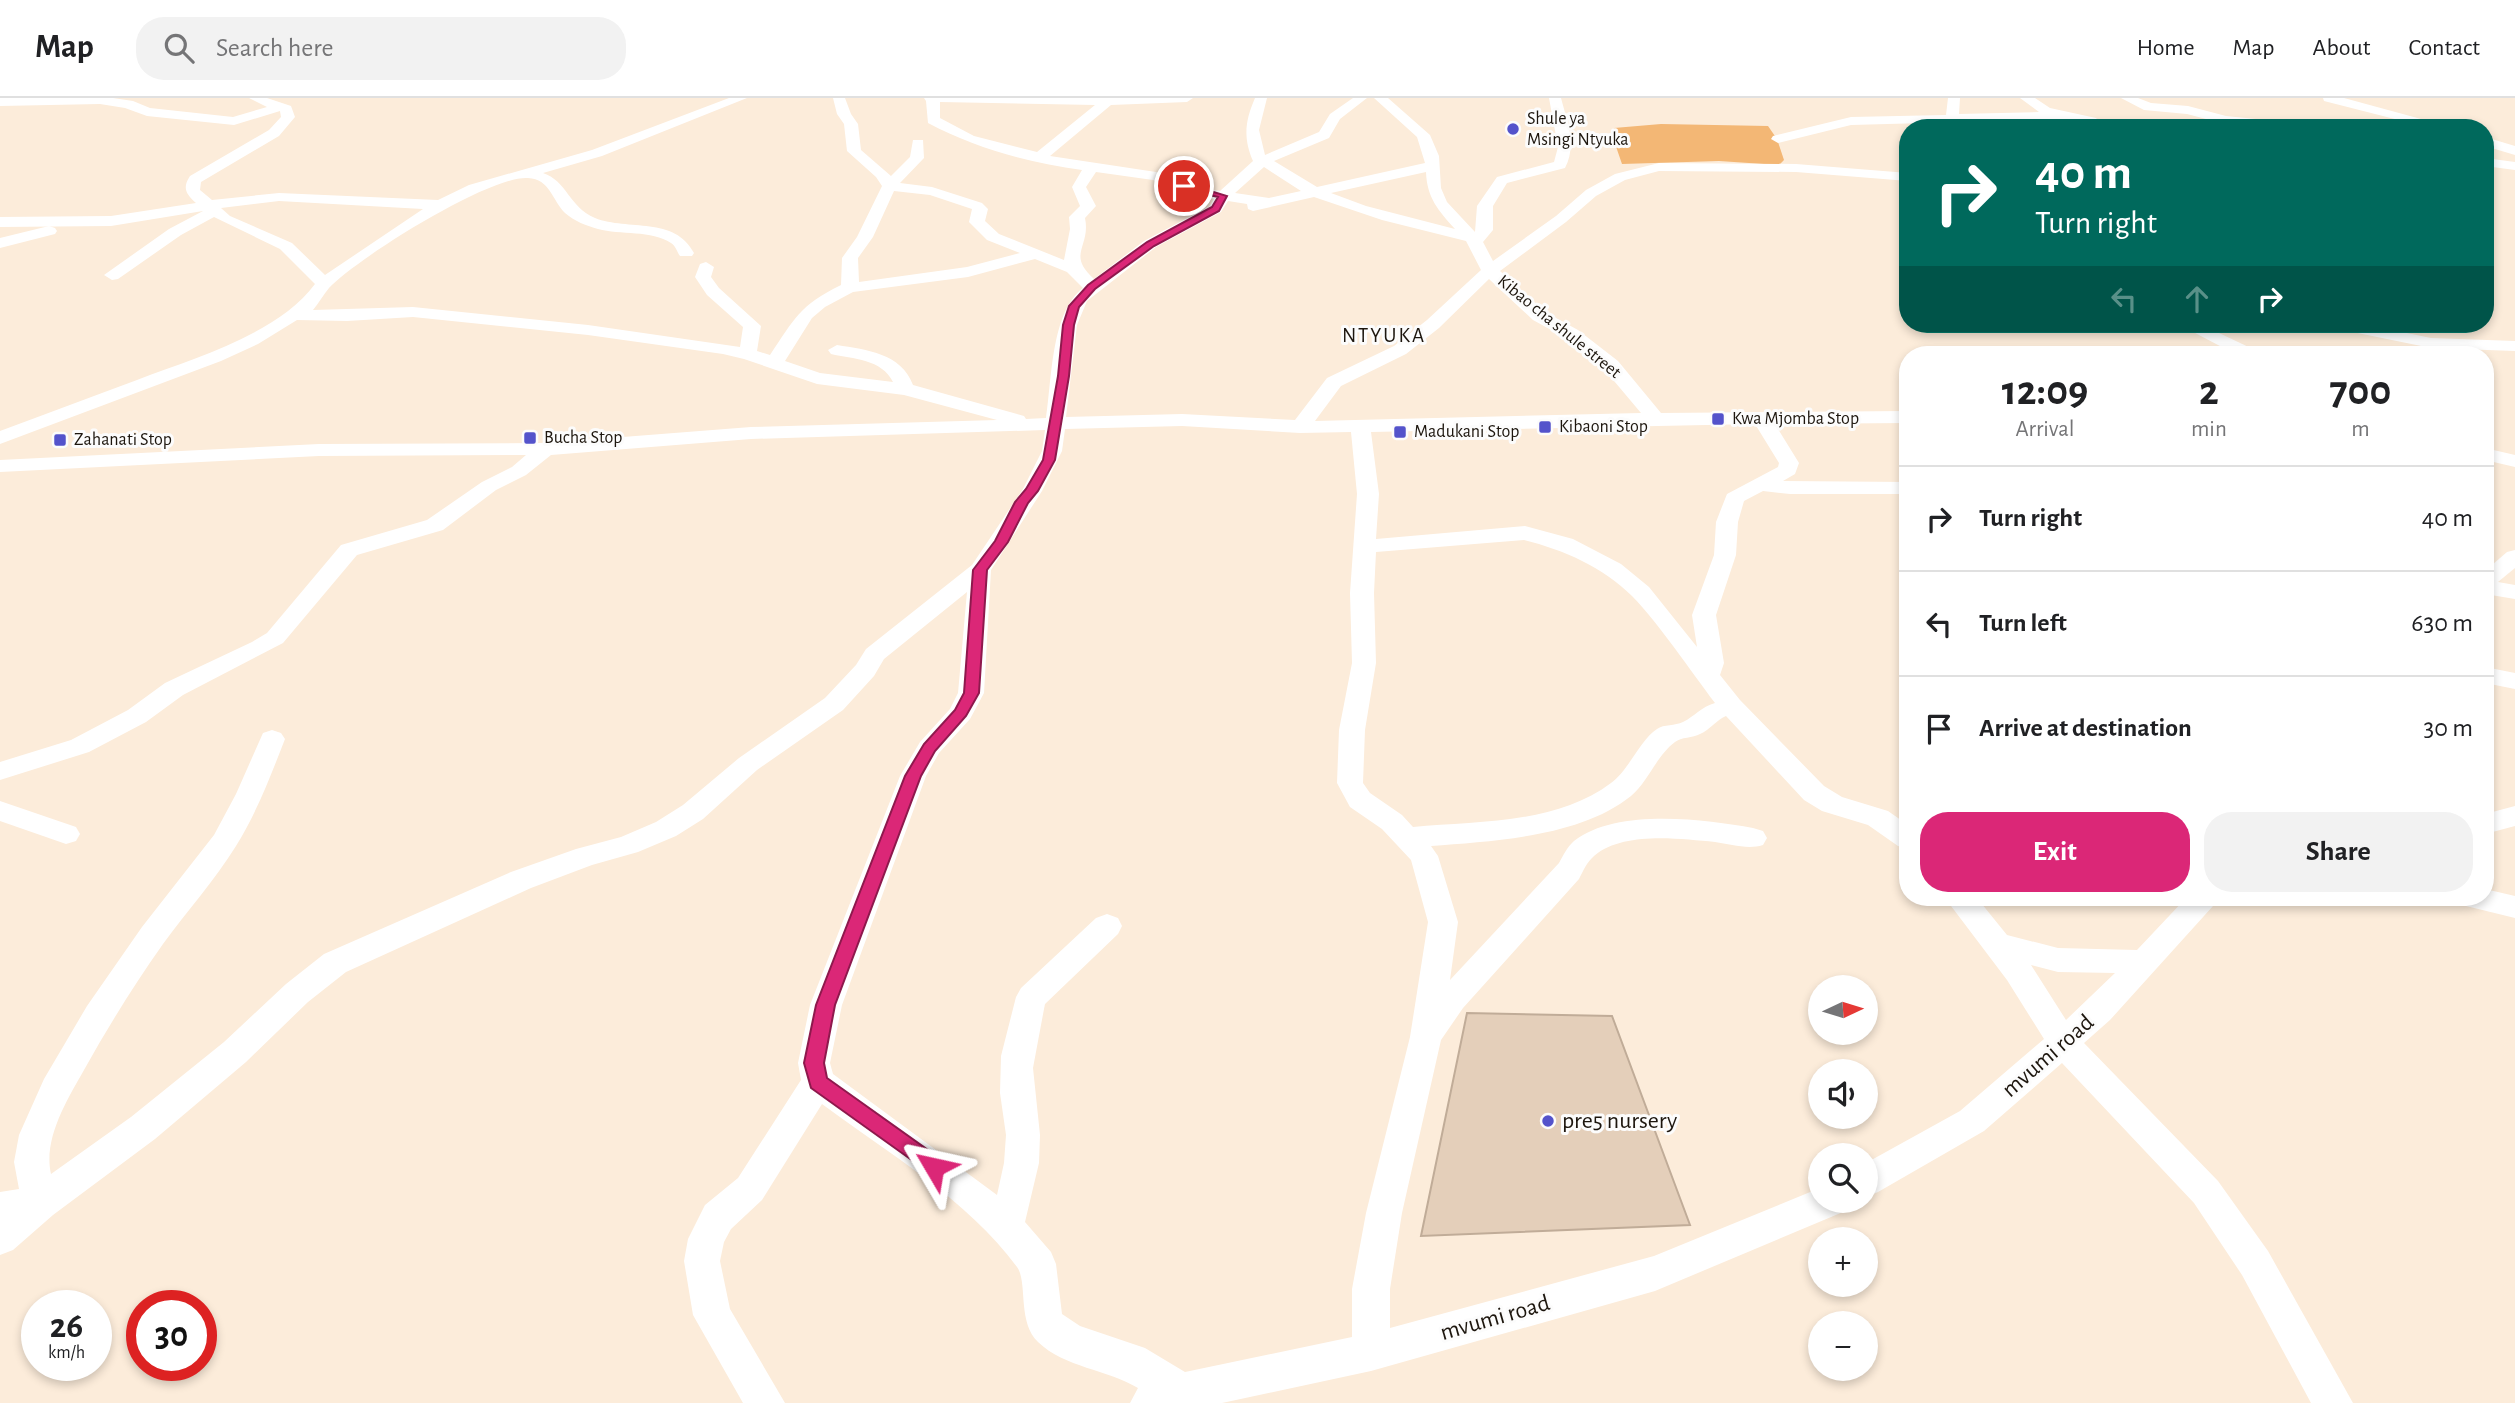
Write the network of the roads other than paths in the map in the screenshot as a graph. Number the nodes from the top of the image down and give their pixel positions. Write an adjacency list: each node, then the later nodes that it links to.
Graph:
1 (255, 98): 16 (street)
2 (741, 98): 30 (street)
3 (839, 98): 39 (street)
4 (932, 98): 14 (street); 29 (street)
5 (1187, 98): 14 (street)
6 (1261, 98): 31 (street)
7 (1361, 98): 31 (street)
8 (1380, 98): 33 (street, Kibao cha shule street)
9 (1555, 98): 50 (street)
10 (1954, 98): 18 (street)
11 (2026, 98): 17 (street)
12 (2127, 98): 23 (street)
13 (2329, 98): 24 (street)
14 (1108, 101): 29 (street)
15 (0, 102): 16 (street)
16 (279, 107): 45 (street)
17 (2064, 116): 18 (street); 22 (street)
18 (1953, 117): 20 (street); 21 (street)
19 (1899, 119): 25 (street)
20 (1902, 119)
21 (1961, 119)
22 (2080, 119)
23 (2221, 119)
24 (2412, 119)
25 (1778, 139)
26 (919, 144): 39 (street)
27 (2494, 144): 28 (street)
28 (2515, 151)
29 (1040, 157): 35 (street)
30 (569, 161): 36 (street); 38 (street)
31 (1262, 161): 40 (street); 41 (street)
32 (2494, 163): 34 (street)
33 (1432, 166): 40 (street); 50 (street, Kibao cha shule street)
34 (2515, 166)
35 (1091, 168): 41 (street); 55 (street)
36 (526, 172): 38 (street); 43 (street)
37 (1899, 176): 56 (street)
38 (550, 180): 52 (street)
39 (889, 186): 53 (street); 60 (street)
40 (1316, 192): 42 (street); 50 (street)
41 (1223, 196): 42 (street); 49 (street)
42 (1268, 202): 49 (street)
43 (440, 205): 45 (street); 58 (street)
44 (14, 206): 46 (street)
45 (212, 208): 48 (street); 57 (street); 58 (street)
46 (0, 215)
47 (0, 222): 48 (street)
48 (88, 223): 51 (street)
49 (1184, 224): 59 (street)
50 (1471, 239): 56 (street, Kibao cha shule street)
51 (0, 243)
52 (686, 253)
53 (1036, 254): 55 (street); 60 (street)
54 (706, 267): 67 (street)
55 (1073, 269): 59 (street)
56 (1490, 271): 72 (street, Kibao cha shule street); 75 (street)
57 (112, 275)
58 (324, 284): 61 (street)
59 (1091, 287): 73 (street)
60 (849, 288): 68 (street)
61 (296, 314): 67 (street); 76 (street)
62 (2206, 333): 64 (street)
63 (2382, 333): 65 (street)
64 (2232, 346)
65 (2515, 346)
66 (837, 350): 69 (street)
67 (748, 354): 68 (street)
68 (774, 363): 69 (street)
69 (905, 389): 73 (street)
70 (1761, 417): 71 (street); 72 (street); 81 (street)
71 (1899, 417)
72 (1655, 418): 74 (street)
73 (1043, 423): 75 (street); 77 (street); 85 (street)
74 (1360, 426): 75 (street); 83 (street)
75 (1300, 427)
76 (0, 438)
77 (546, 449): 80 (street); 94 (street)
78 (2494, 456): 79 (street)
79 (2515, 461)
80 (0, 466)
81 (1761, 485): 82 (street); 89 (street)
82 (1899, 488)
83 (1366, 546): 89 (street); 100 (street)
84 (2515, 557): 86 (street)
85 (980, 570): 111 (street); 113 (street)
86 (2494, 574)
87 (2494, 585): 88 (street)
88 (2515, 592)
89 (1706, 674): 92 (street)
90 (2494, 677): 91 (street)
91 (2515, 681)
92 (1731, 706): 98 (street); 100 (street)
93 (272, 739): 113 (street)
94 (0, 771)
95 (0, 811): 99 (street)
96 (2515, 816): 97 (street)
97 (2494, 822)
98 (1899, 833)
99 (66, 834)
100 (1405, 838): 109 (street)
101 (1753, 838): 109 (street)
102 (2494, 902): 105 (street)
103 (1967, 906): 107 (street)
104 (2196, 906): 108 (street, mvumi road)
105 (2515, 907)
106 (1107, 926): 116 (street)
107 (1999, 945): 108 (street); 110 (street)
108 (2143, 962): 110 (street, mvumi road)
109 (1426, 1037): 118 (street)
110 (2063, 1042): 112 (street, mvumi road); 121 (street)
111 (818, 1082): 116 (street); 120 (street)
112 (1878, 1174)
113 (40, 1203): 114 (street); 117 (street)
114 (0, 1208)
115 (1808, 1209): 118 (street, mvumi road)
116 (1006, 1226): 119 (street)
117 (0, 1238)
118 (1371, 1352): 119 (street, mvumi road)
119 (1185, 1396)
120 (765, 1403)
121 (2333, 1403)

